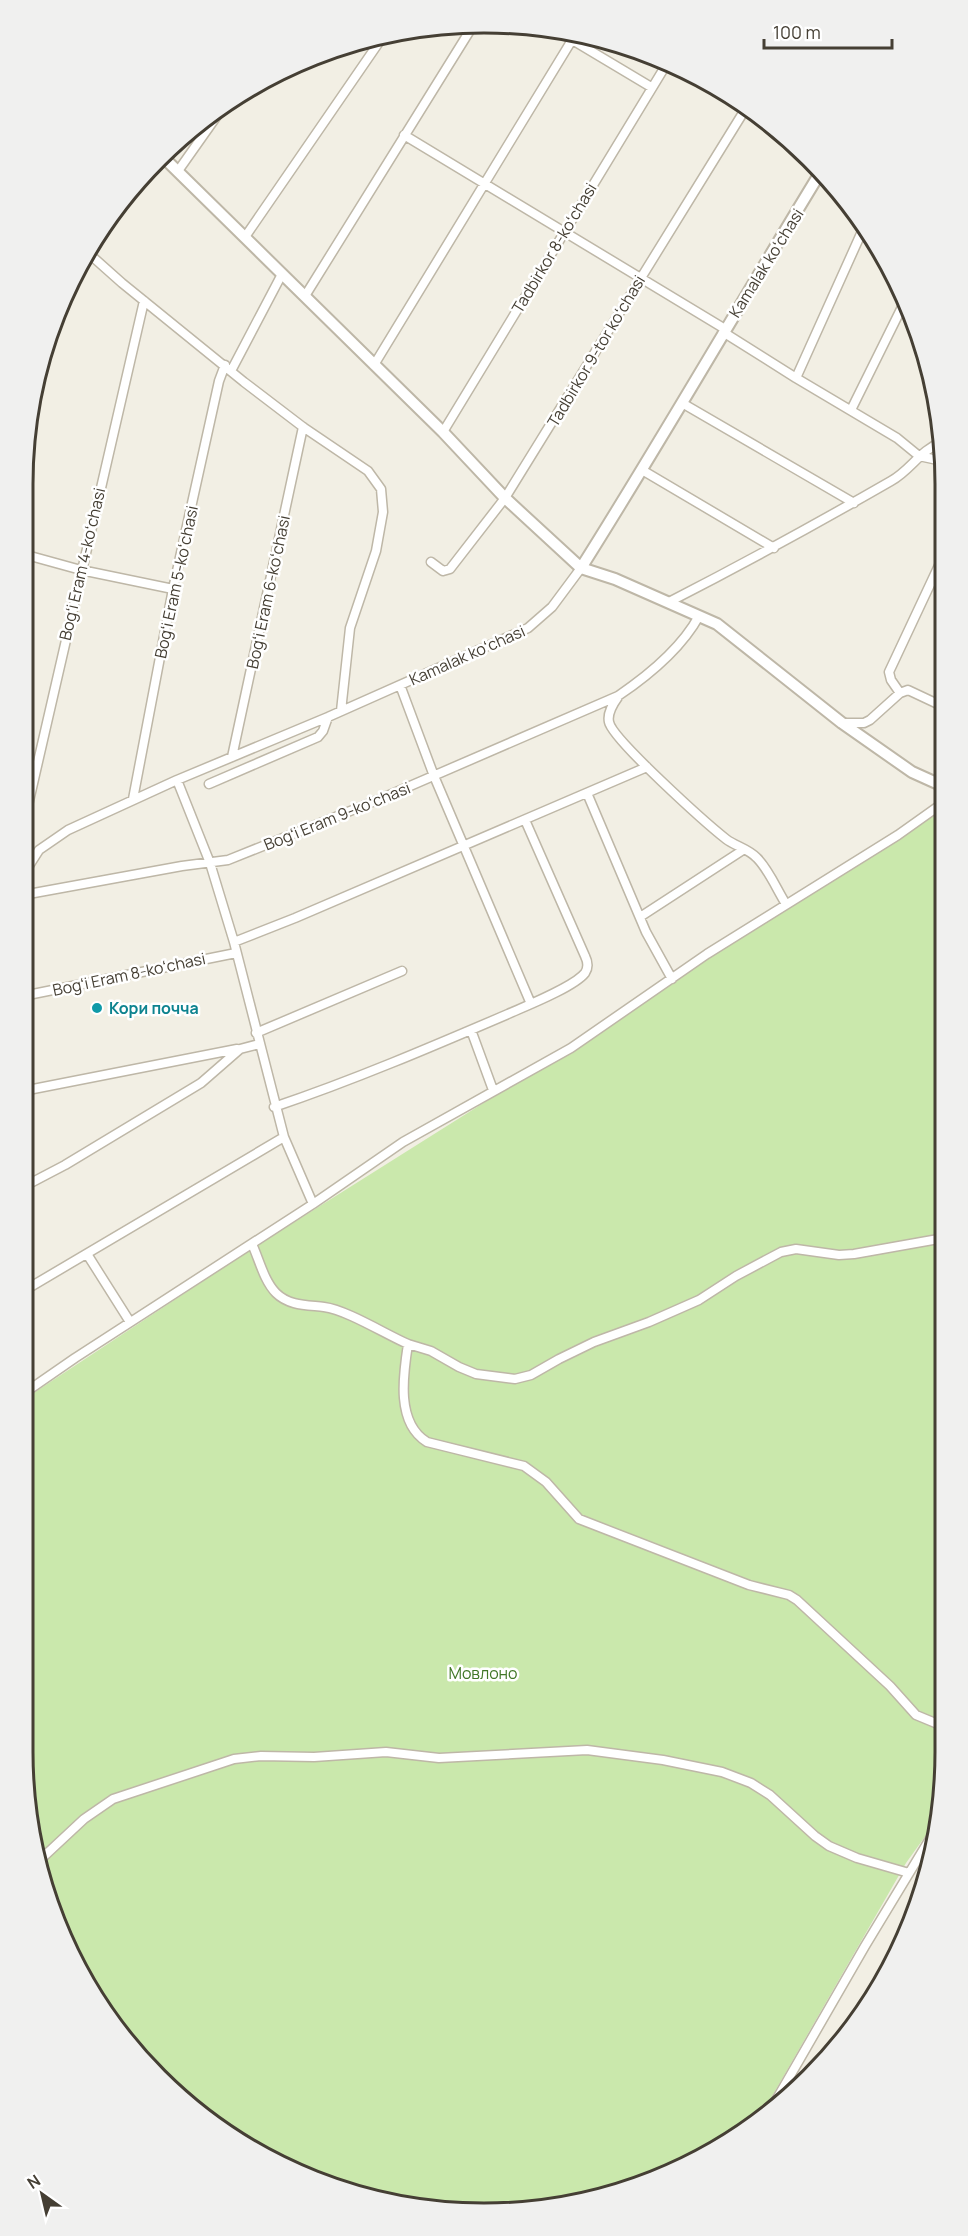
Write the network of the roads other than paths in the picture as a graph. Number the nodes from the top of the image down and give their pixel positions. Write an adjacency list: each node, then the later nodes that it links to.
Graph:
1 (468, 34): 9 (street)
2 (571, 42): 13 (street)
3 (577, 43): 6 (street)
4 (376, 46): 16 (street)
5 (663, 70): 6 (street, Tadbirkor 8-koʻchasi)
6 (651, 87): 14 (street, Tadbirkor 8-koʻchasi)
7 (742, 114): 19 (street, Tadbirkor 9-tor koʻchasi)
8 (212, 124): 11 (street)
9 (404, 135): 13 (street); 20 (street)
10 (168, 162): 11 (street)
11 (178, 171): 16 (street)
12 (816, 179): 23 (street, Kamalak koʻchasi)
13 (485, 185): 14 (street); 24 (street)
14 (564, 232): 19 (street); 30 (street, Tadbirkor 8-koʻchasi)
15 (860, 235): 26 (street)
16 (244, 237): 18 (street)
17 (93, 257): 21 (street)
18 (282, 274): 20 (street); 25 (street, Bogʻi Eram 5-koʻchasi)
19 (641, 278): 23 (street); 35 (street, Tadbirkor 9-tor koʻchasi)
20 (305, 297): 24 (street)
21 (144, 301): 25 (street); 41 (street, Bogʻi Eram 4-koʻchasi)
22 (901, 310): 28 (street)
23 (724, 331): 26 (street); 27 (street, Kamalak koʻchasi)
24 (374, 365): 30 (street)
25 (228, 368): 29 (street); 43 (street, Bogʻi Eram 5-koʻchasi)
26 (796, 378): 28 (street)
27 (682, 403): 34 (street, Kamalak koʻchasi); 36 (street)
28 (851, 411): 32 (street)
29 (303, 427): 50 (street); 53 (street, Bogʻi Eram 6-koʻchasi)
30 (443, 432): 35 (street)
31 (933, 447): 32 (street)
32 (919, 456): 33 (street); 36 (street)
33 (934, 459)
34 (642, 470): 37 (street); 40 (street, Kamalak koʻchasi)
35 (505, 498): 39 (street, Tadbirkor 9-tor koʻchasi); 40 (street)
36 (854, 503): 37 (street)
37 (774, 548): 44 (street)
38 (33, 557): 41 (street)
39 (431, 562)
40 (581, 568): 44 (street); 46 (street, Kamalak koʻchasi)
41 (81, 570): 43 (street); 56 (street, Bogʻi Eram 4-koʻchasi)
42 (935, 574): 47 (street)
43 (173, 589): 61 (street, Bogʻi Eram 5-koʻchasi)
44 (669, 602): 45 (street)
45 (699, 616): 48 (street, Bogʻi Eram 9-koʻchasi); 52 (street)
46 (400, 685): 50 (street, Kamalak koʻchasi); 55 (street)
47 (900, 693): 49 (street); 52 (street)
48 (618, 696): 54 (street); 55 (street, Bogʻi Eram 9-koʻchasi)
49 (935, 702)
50 (341, 711): 51 (street, Kamalak koʻchasi)
51 (328, 717): 53 (street, Kamalak koʻchasi); 59 (street)
52 (842, 723): 58 (street)
53 (232, 757): 57 (street, Kamalak koʻchasi)
54 (647, 767): 60 (street); 65 (street)
55 (434, 776): 64 (street); 67 (street, Bogʻi Eram 9-koʻchasi)
56 (33, 779)
57 (177, 780): 61 (street, Kamalak koʻchasi); 67 (street)
58 (935, 782)
59 (209, 784)
60 (587, 793): 63 (street); 70 (street)
61 (133, 799): 66 (street, Kamalak koʻchasi)
62 (935, 809): 69 (street)
63 (525, 820): 64 (street); 76 (street)
64 (465, 846): 71 (street); 76 (street)
65 (743, 850): 69 (street); 70 (street)
66 (33, 859)
67 (210, 863): 68 (street, Bogʻi Eram 9-koʻchasi); 71 (street)
68 (33, 893)
69 (786, 904): 74 (street)
70 (640, 917): 74 (street)
71 (234, 942): 72 (street)
72 (236, 953): 75 (street, Bogʻi Eram 8-koʻchasi); 78 (street)
73 (402, 971): 78 (street)
74 (672, 979): 82 (street)
75 (33, 994)
76 (531, 1004): 77 (street)
77 (471, 1030): 82 (street); 83 (street)
78 (256, 1033): 79 (street)
79 (259, 1044): 80 (street); 83 (street)
80 (240, 1048): 81 (street); 85 (street)
81 (33, 1089)
82 (493, 1090): 86 (street)
83 (274, 1107): 84 (street)
84 (284, 1137): 86 (street); 89 (street)
85 (33, 1181)
86 (313, 1204): 88 (street)
87 (935, 1240): 92 (street)
88 (252, 1244): 91 (street); 92 (street)
89 (87, 1254): 90 (street); 91 (street)
90 (33, 1285)
91 (130, 1322): 93 (street)
92 (408, 1344): 94 (street)
93 (33, 1387)
94 (935, 1723)
95 (924, 1849): 97 (street)
96 (45, 1855): 97 (street)
97 (909, 1873): 98 (street)
98 (782, 2090)

